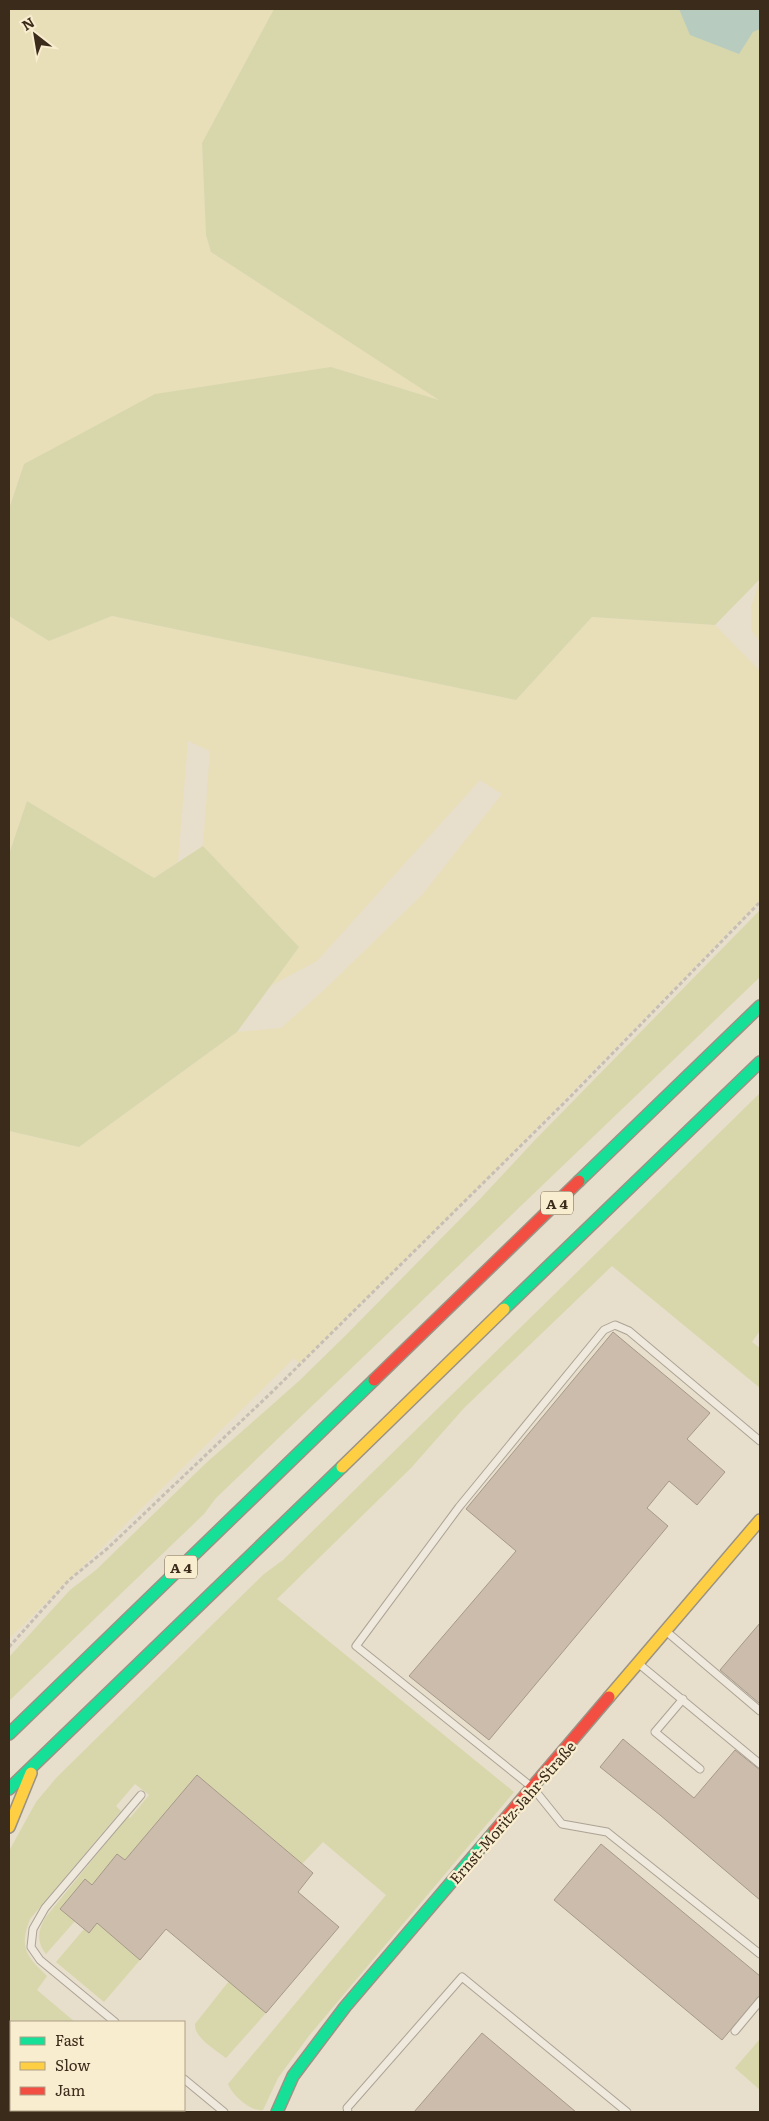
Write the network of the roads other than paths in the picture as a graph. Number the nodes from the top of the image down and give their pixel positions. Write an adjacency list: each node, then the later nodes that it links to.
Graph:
1 (760, 1006): 9 (main road, A 4)
2 (760, 1062): 10 (main road, A 4)
3 (760, 1441): 13 (lane)
4 (760, 1520): 5 (main road, Ernst-Moritz-Jahr-Straße)
5 (667, 1632): 6 (main road, Ernst-Moritz-Jahr-Straße); 8 (lane)
6 (639, 1664): 7 (lane); 13 (main road, Ernst-Moritz-Jahr-Straße)
7 (683, 1699): 11 (lane); 12 (lane)
8 (760, 1711)
9 (9, 1734)
10 (37, 1762): 14 (main road, A 4); 16 (main road)
11 (760, 1764)
12 (700, 1769)
13 (533, 1788): 17 (lane); 23 (main road, Ernst-Moritz-Jahr-Straße)
14 (9, 1789)
15 (141, 1795): 19 (lane)
16 (9, 1827)
17 (760, 1954)
18 (760, 2001): 20 (lane)
19 (113, 2021)
20 (735, 2031)
21 (185, 2080): 22 (lane)
22 (224, 2112)
23 (278, 2112)
24 (348, 2112): 25 (lane)
25 (627, 2112)

